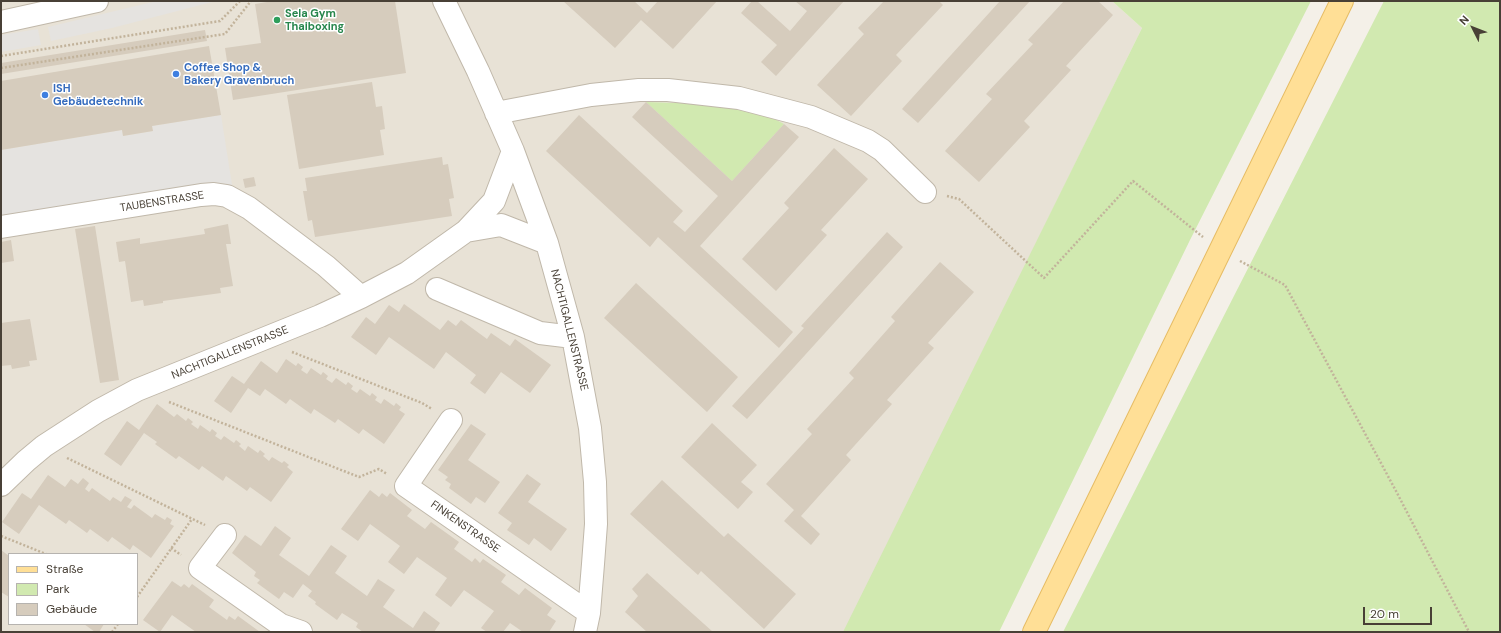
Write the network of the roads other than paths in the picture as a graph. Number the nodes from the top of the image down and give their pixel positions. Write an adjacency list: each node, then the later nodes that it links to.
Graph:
1 (97, 1): 4 (street)
2 (444, 1): 5 (street, NACHTIGALLENSTRASSE)
3 (1342, 1): 19 (main road)
4 (1, 22)
5 (496, 112): 6 (street, NACHTIGALLENSTRASSE); 7 (street)
6 (513, 151): 9 (street, NACHTIGALLENSTRASSE); 10 (street, NACHTIGALLENSTRASSE)
7 (925, 192)
8 (1, 227): 12 (street, TAUBENSTRASSE)
9 (466, 231): 10 (street, NACHTIGALLENSTRASSE); 12 (street, NACHTIGALLENSTRASSE)
10 (547, 243): 13 (street, NACHTIGALLENSTRASSE)
11 (437, 289): 13 (street)
12 (361, 297): 15 (street, NACHTIGALLENSTRASSE)
13 (573, 336): 17 (street, NACHTIGALLENSTRASSE)
14 (451, 420): 17 (street, FINKENSTRASSE)
15 (1, 485)
16 (225, 535): 18 (street)
17 (587, 623)
18 (300, 632)
19 (1034, 632)

